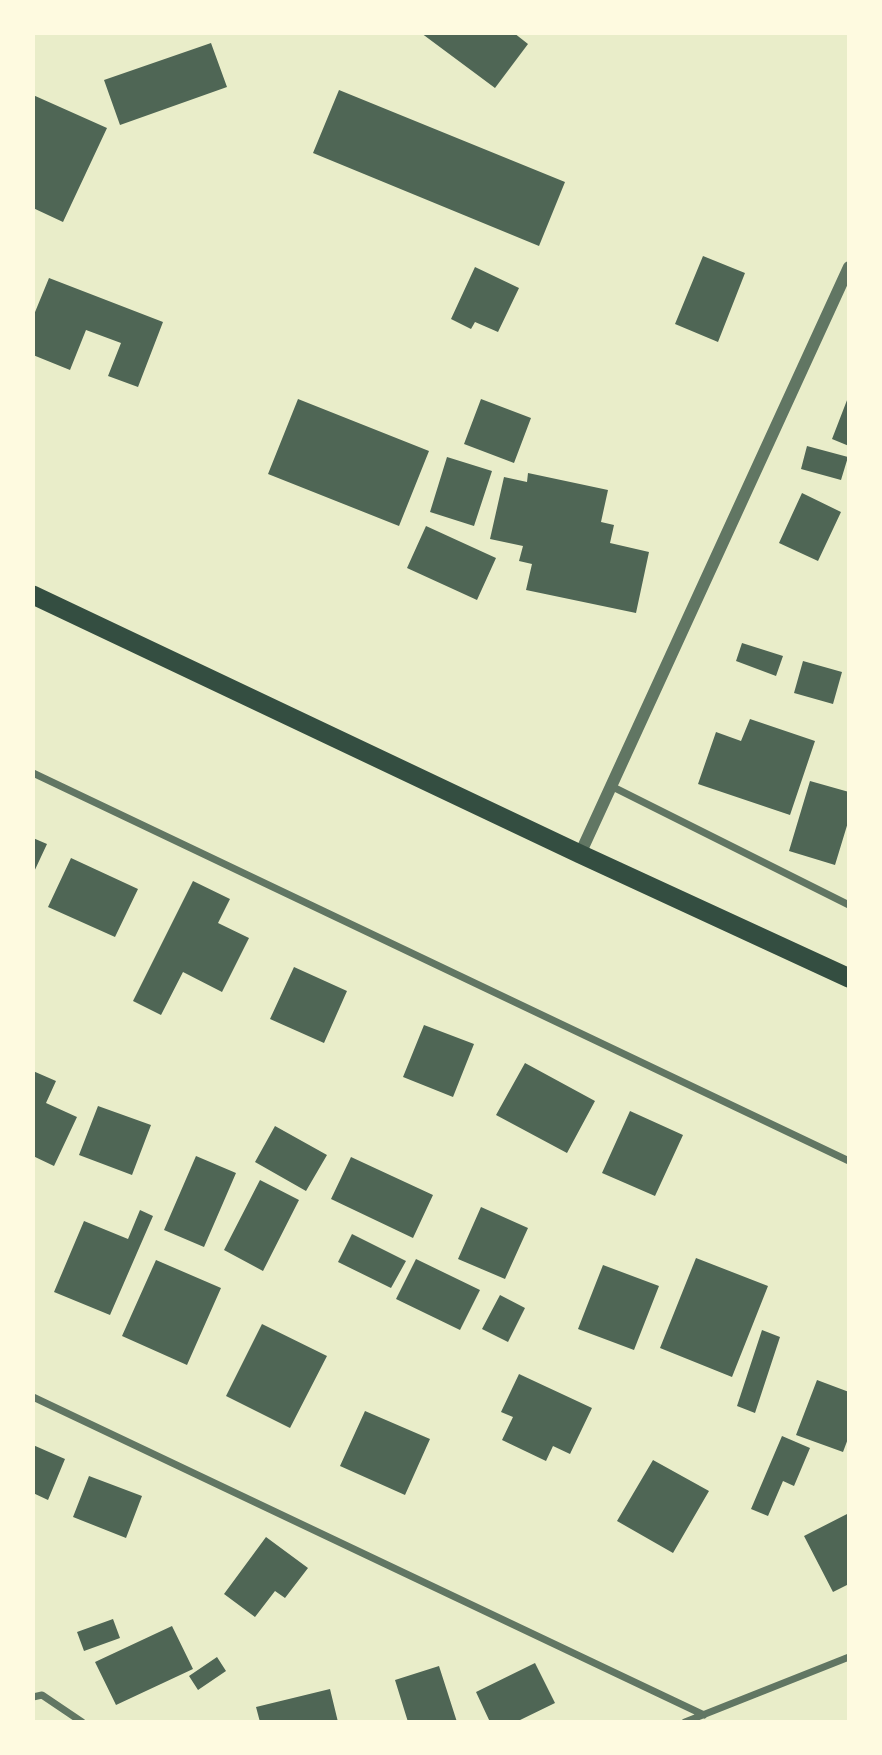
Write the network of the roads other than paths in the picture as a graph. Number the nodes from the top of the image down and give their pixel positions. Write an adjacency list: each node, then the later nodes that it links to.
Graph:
1 (849, 267): 4 (street)
2 (33, 594): 5 (highway)
3 (33, 774): 8 (street)
4 (611, 786): 5 (street); 6 (street)
5 (580, 854): 7 (highway)
6 (849, 905)
7 (849, 978)
8 (849, 1161)
9 (33, 1397): 12 (street)
10 (849, 1657): 12 (street)
11 (33, 1697): 13 (street)
12 (704, 1715): 14 (street)
13 (82, 1722)
14 (685, 1722)

